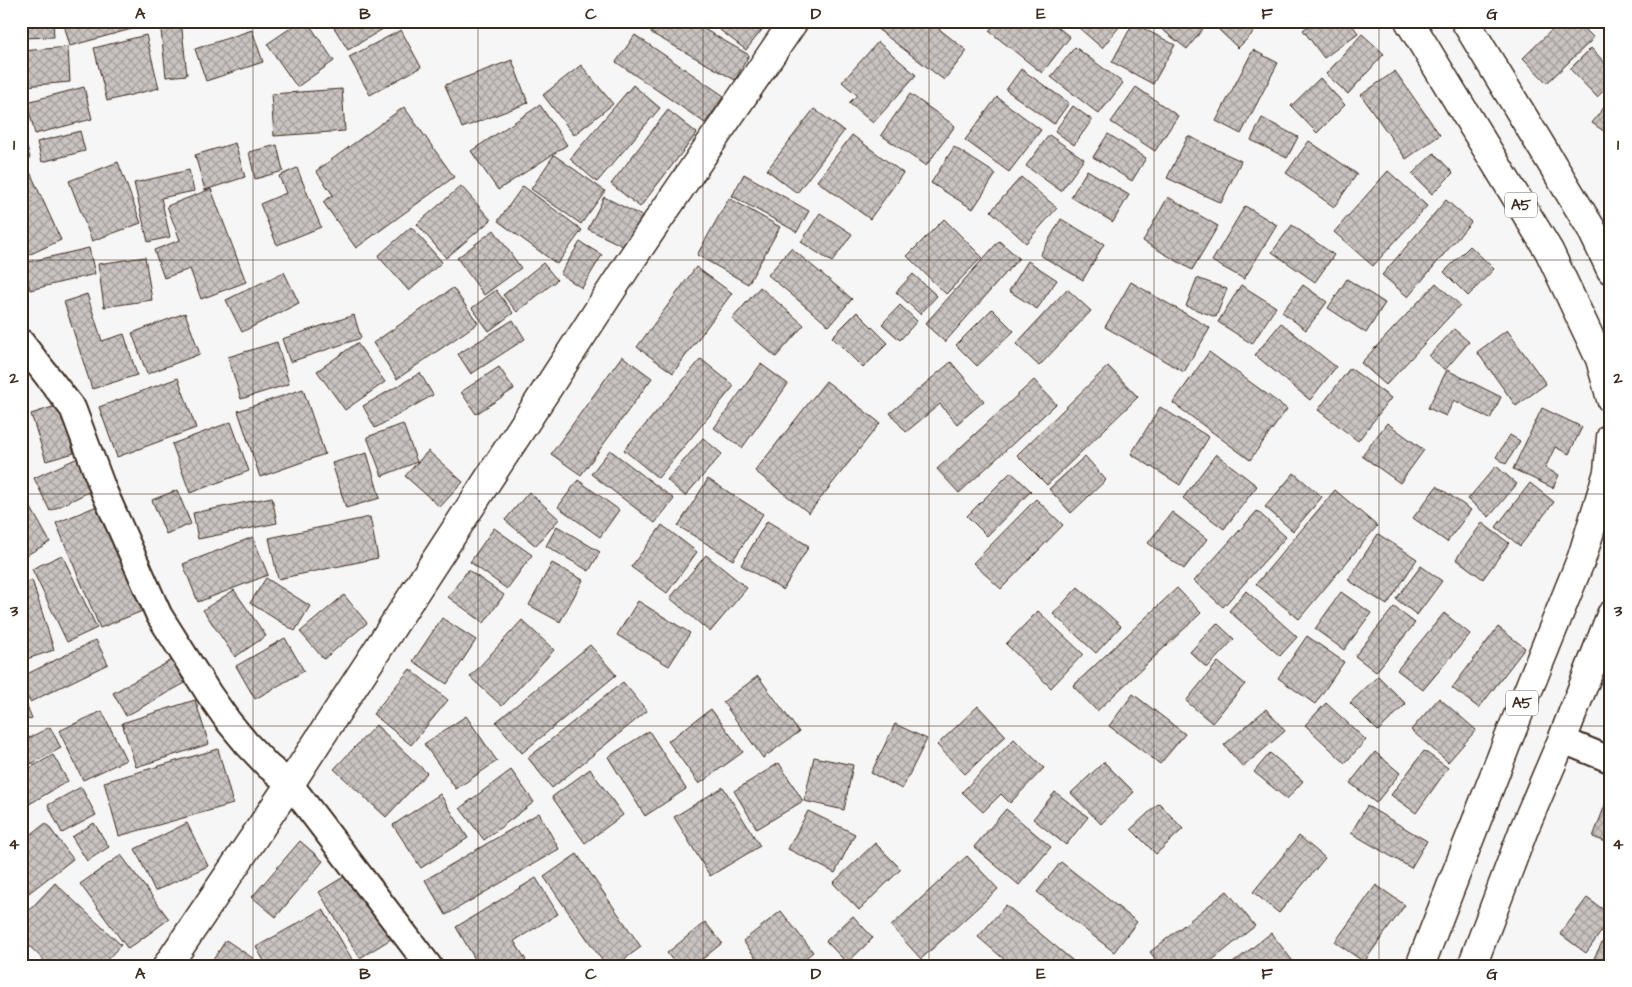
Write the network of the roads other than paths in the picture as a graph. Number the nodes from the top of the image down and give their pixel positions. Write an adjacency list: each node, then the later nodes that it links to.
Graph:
1 (794, 21): 11 (main road)
2 (1409, 21): 6 (main road, A5)
3 (1465, 21): 4 (main road)
4 (1611, 270)
5 (21, 342): 11 (street)
6 (1611, 400)
7 (1611, 437): 14 (main road, A5)
8 (1611, 615): 9 (main road)
9 (1562, 740): 10 (street); 15 (main road)
10 (1611, 760)
11 (290, 784): 12 (main road); 13 (street)
12 (166, 966)
13 (428, 966)
14 (1420, 966)
15 (1472, 966)

